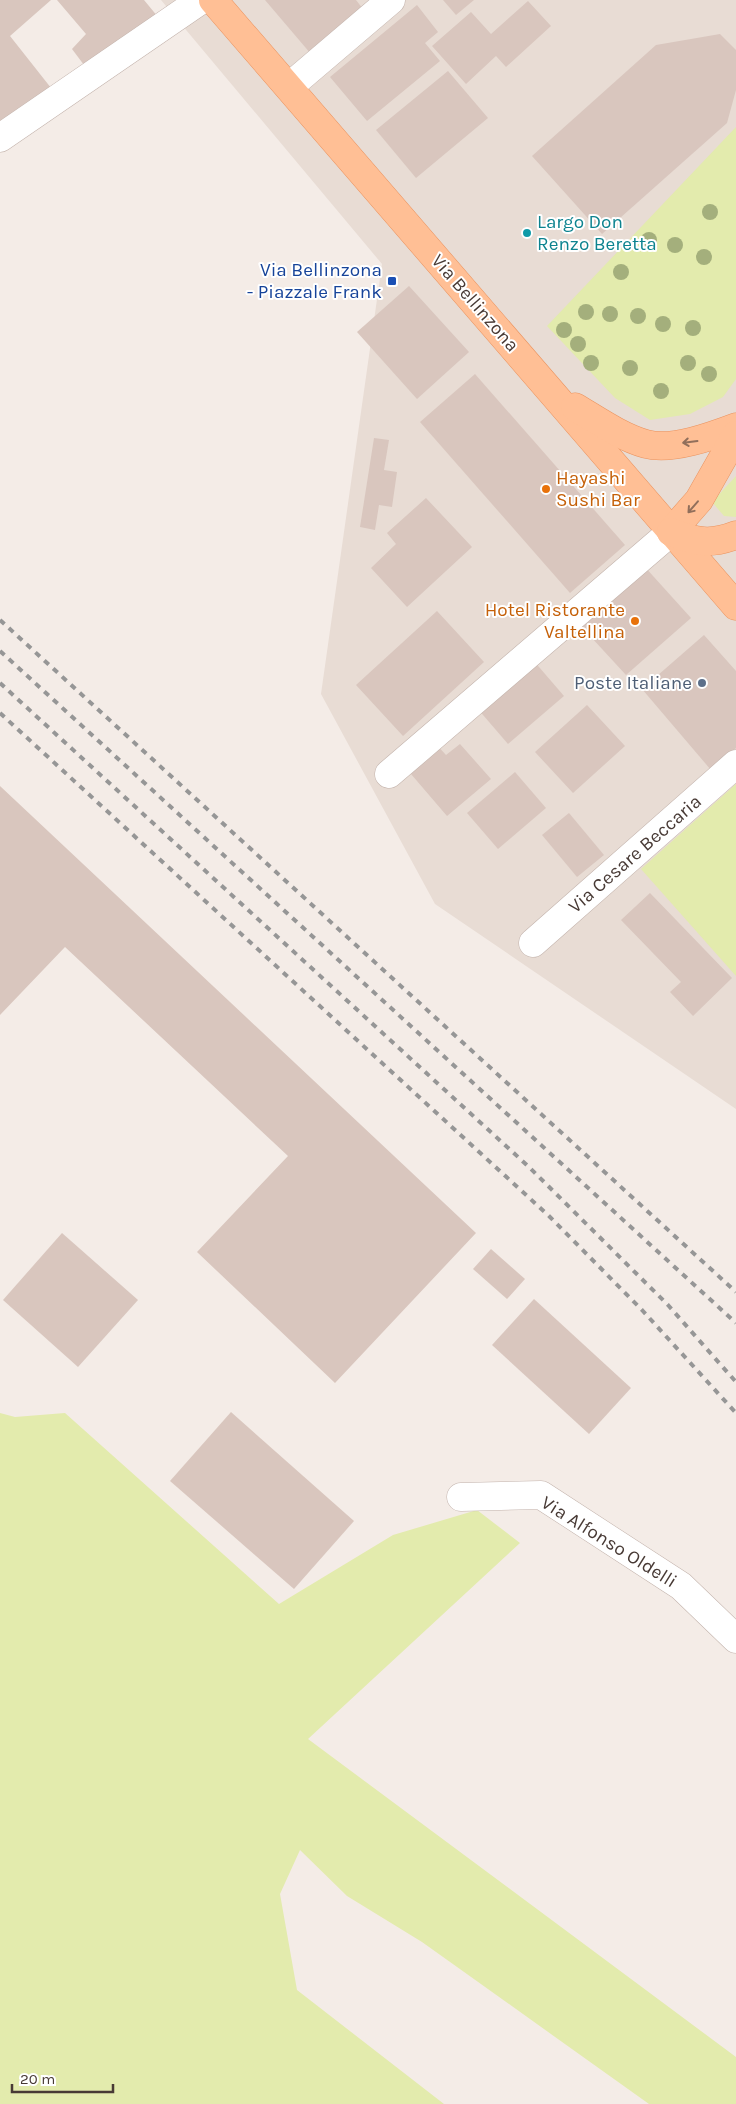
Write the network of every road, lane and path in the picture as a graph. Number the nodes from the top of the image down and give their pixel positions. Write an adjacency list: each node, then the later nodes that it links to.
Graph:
1 (201, 0): 5 (street)
2 (213, 0): 4 (main road, Via Bellinzona)
3 (391, 0): 4 (street)
4 (290, 86): 6 (main road, Via Bellinzona)
5 (0, 138)
6 (556, 396): 7 (main road, one-way to 6); 9 (main road, Via Bellinzona)
7 (736, 427)
8 (736, 435): 9 (main road, one-way to 9)
9 (671, 532): 10 (main road); 11 (main road, Via Bellinzona); 13 (street)
10 (736, 535)
11 (736, 606)
12 (736, 764): 14 (street, Via Cesare Beccaria)
13 (389, 774)
14 (533, 943)
15 (461, 1497): 16 (street, Via Alfonso Oldelli)
16 (736, 1639)

